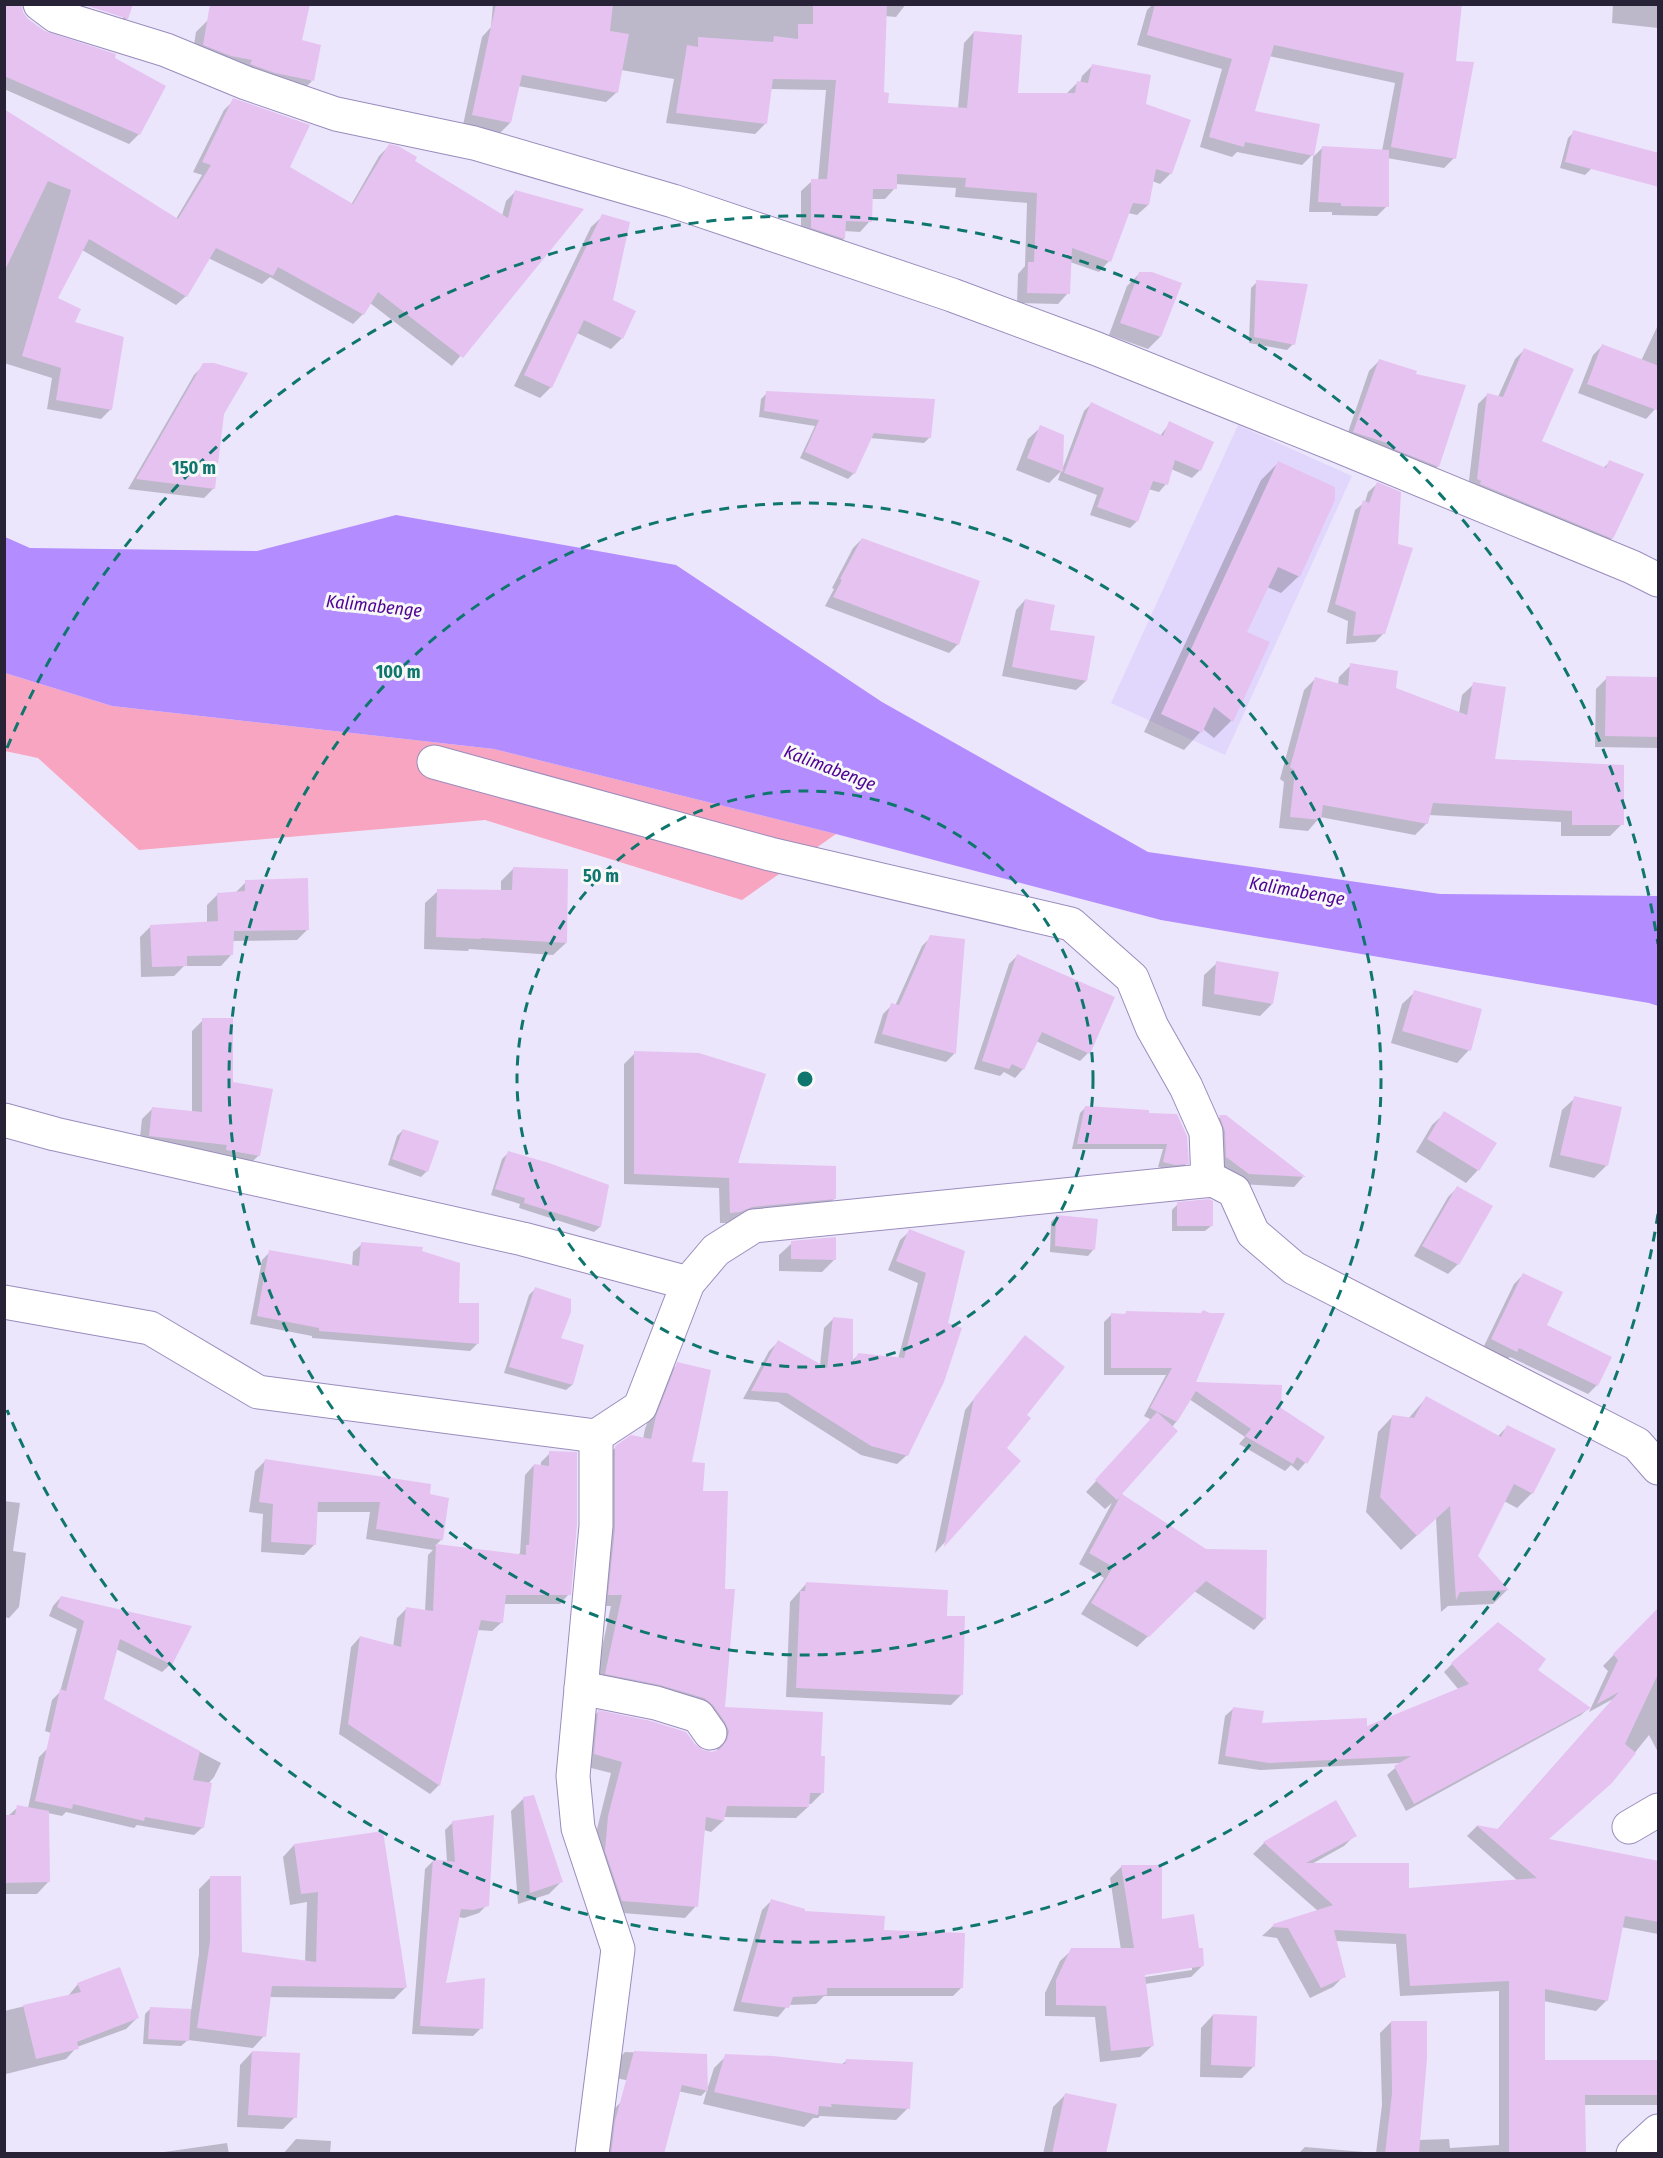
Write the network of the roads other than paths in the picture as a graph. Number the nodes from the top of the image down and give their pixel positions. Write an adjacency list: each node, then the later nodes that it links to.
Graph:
1 (40, 4): 2 (street)
2 (1659, 580)
3 (434, 762): 5 (street)
4 (4, 1120): 6 (street)
5 (1208, 1180): 6 (street); 9 (street)
6 (688, 1283): 8 (street)
7 (4, 1302): 8 (street)
8 (596, 1436): 10 (street)
9 (1659, 1468)
10 (581, 1688): 11 (street); 15 (street)
11 (710, 1733)
12 (1659, 1810): 13 (street)
13 (1629, 1827)
14 (1659, 2131): 16 (street)
15 (592, 2154)
16 (1633, 2154)

